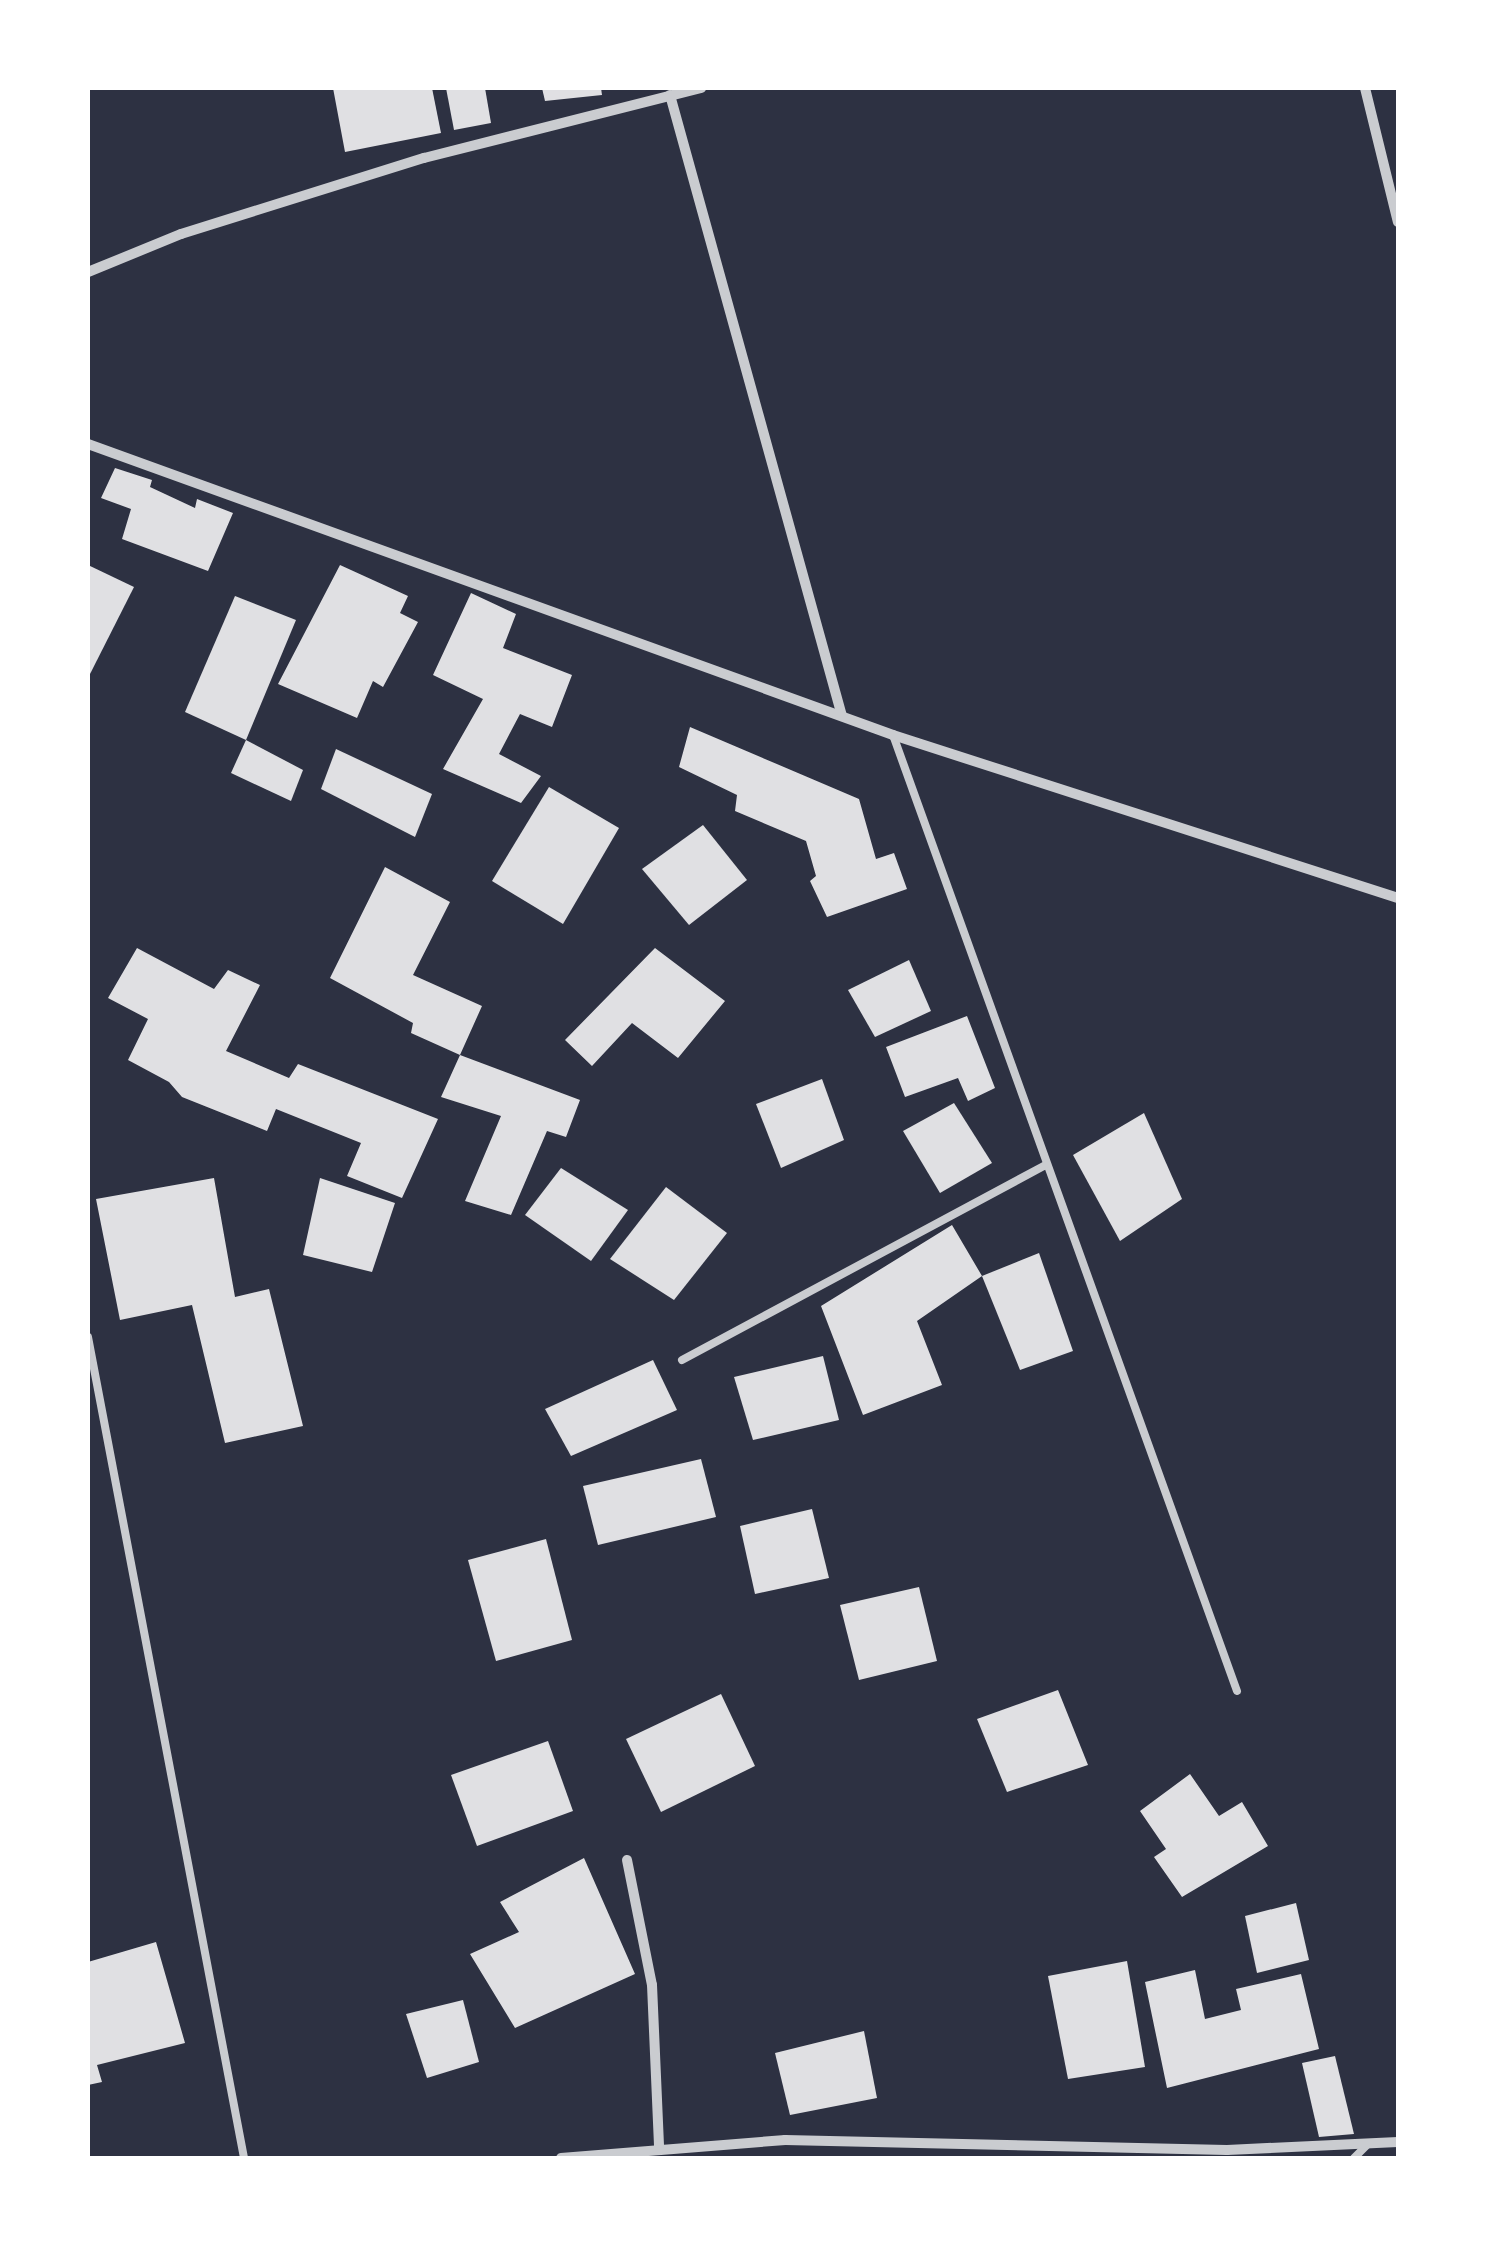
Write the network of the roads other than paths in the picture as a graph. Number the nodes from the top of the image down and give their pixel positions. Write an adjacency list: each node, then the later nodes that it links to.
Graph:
1 (701, 88): 3 (street)
2 (1365, 88): 4 (street)
3 (670, 95): 5 (street); 7 (street)
4 (1398, 222)
5 (88, 272)
6 (88, 444): 7 (street)
7 (842, 716): 8 (street)
8 (893, 736): 9 (street); 10 (lane)
9 (1398, 898)
10 (1044, 1166): 12 (lane); 13 (lane)
11 (88, 1337): 19 (lane)
12 (682, 1360)
13 (1237, 1690)
14 (627, 1860): 17 (street)
15 (1398, 2142): 16 (street)
16 (1368, 2144): 18 (street); 21 (lane)
17 (659, 2148): 18 (street); 20 (street)
18 (1229, 2154)
19 (244, 2158)
20 (561, 2158)
21 (1354, 2158)

